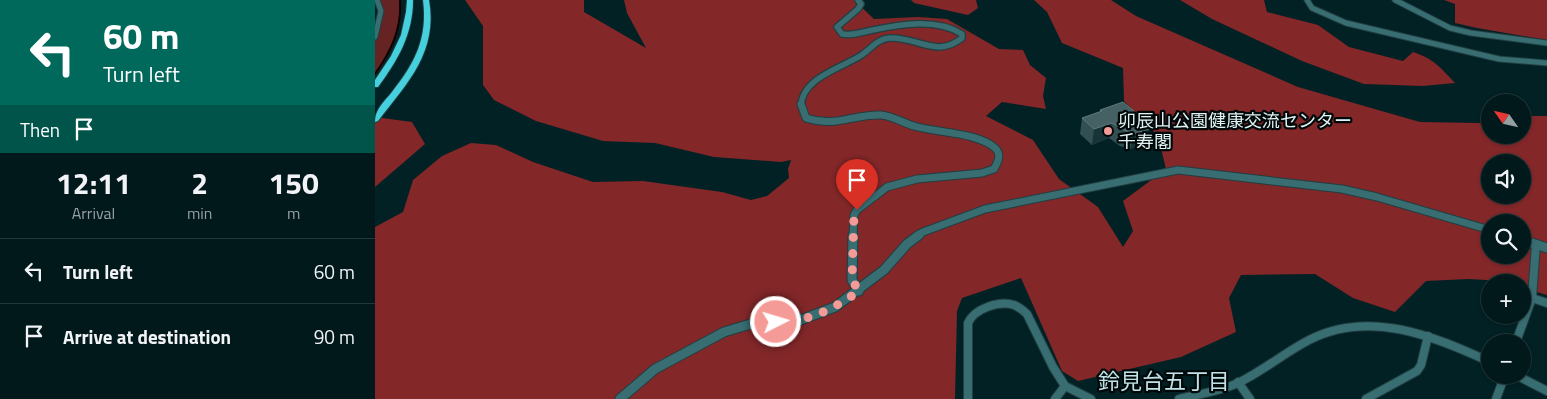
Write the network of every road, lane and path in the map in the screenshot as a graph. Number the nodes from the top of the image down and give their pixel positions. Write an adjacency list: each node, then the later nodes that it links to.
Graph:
1 (377, 0): 7 (street)
2 (410, 0): 10 (highway)
3 (426, 0): 11 (highway)
4 (858, 0): 16 (street)
5 (1307, 0): 9 (street)
6 (1395, 0): 8 (street)
7 (375, 37)
8 (1547, 43)
9 (1547, 63)
10 (375, 85)
11 (375, 119)
12 (1481, 227): 16 (street)
13 (1531, 242): 14 (street)
14 (1536, 244): 15 (street); 17 (street)
15 (1547, 248)
16 (859, 291): 27 (street)
17 (1532, 298): 18 (street); 19 (street)
18 (1547, 303)
19 (1519, 334)
20 (1428, 336): 21 (street); 22 (street); 33 (street)
21 (1481, 358)
22 (1238, 382): 31 (street); 32 (street)
23 (1531, 382): 26 (street)
24 (1502, 384): 34 (street)
25 (1065, 386): 28 (street); 29 (street); 30 (street)
26 (1547, 390)
27 (621, 399)
28 (967, 399)
29 (1055, 399)
30 (1091, 399)
31 (1179, 399)
32 (1250, 399)
33 (1366, 399)
34 (1496, 399)

